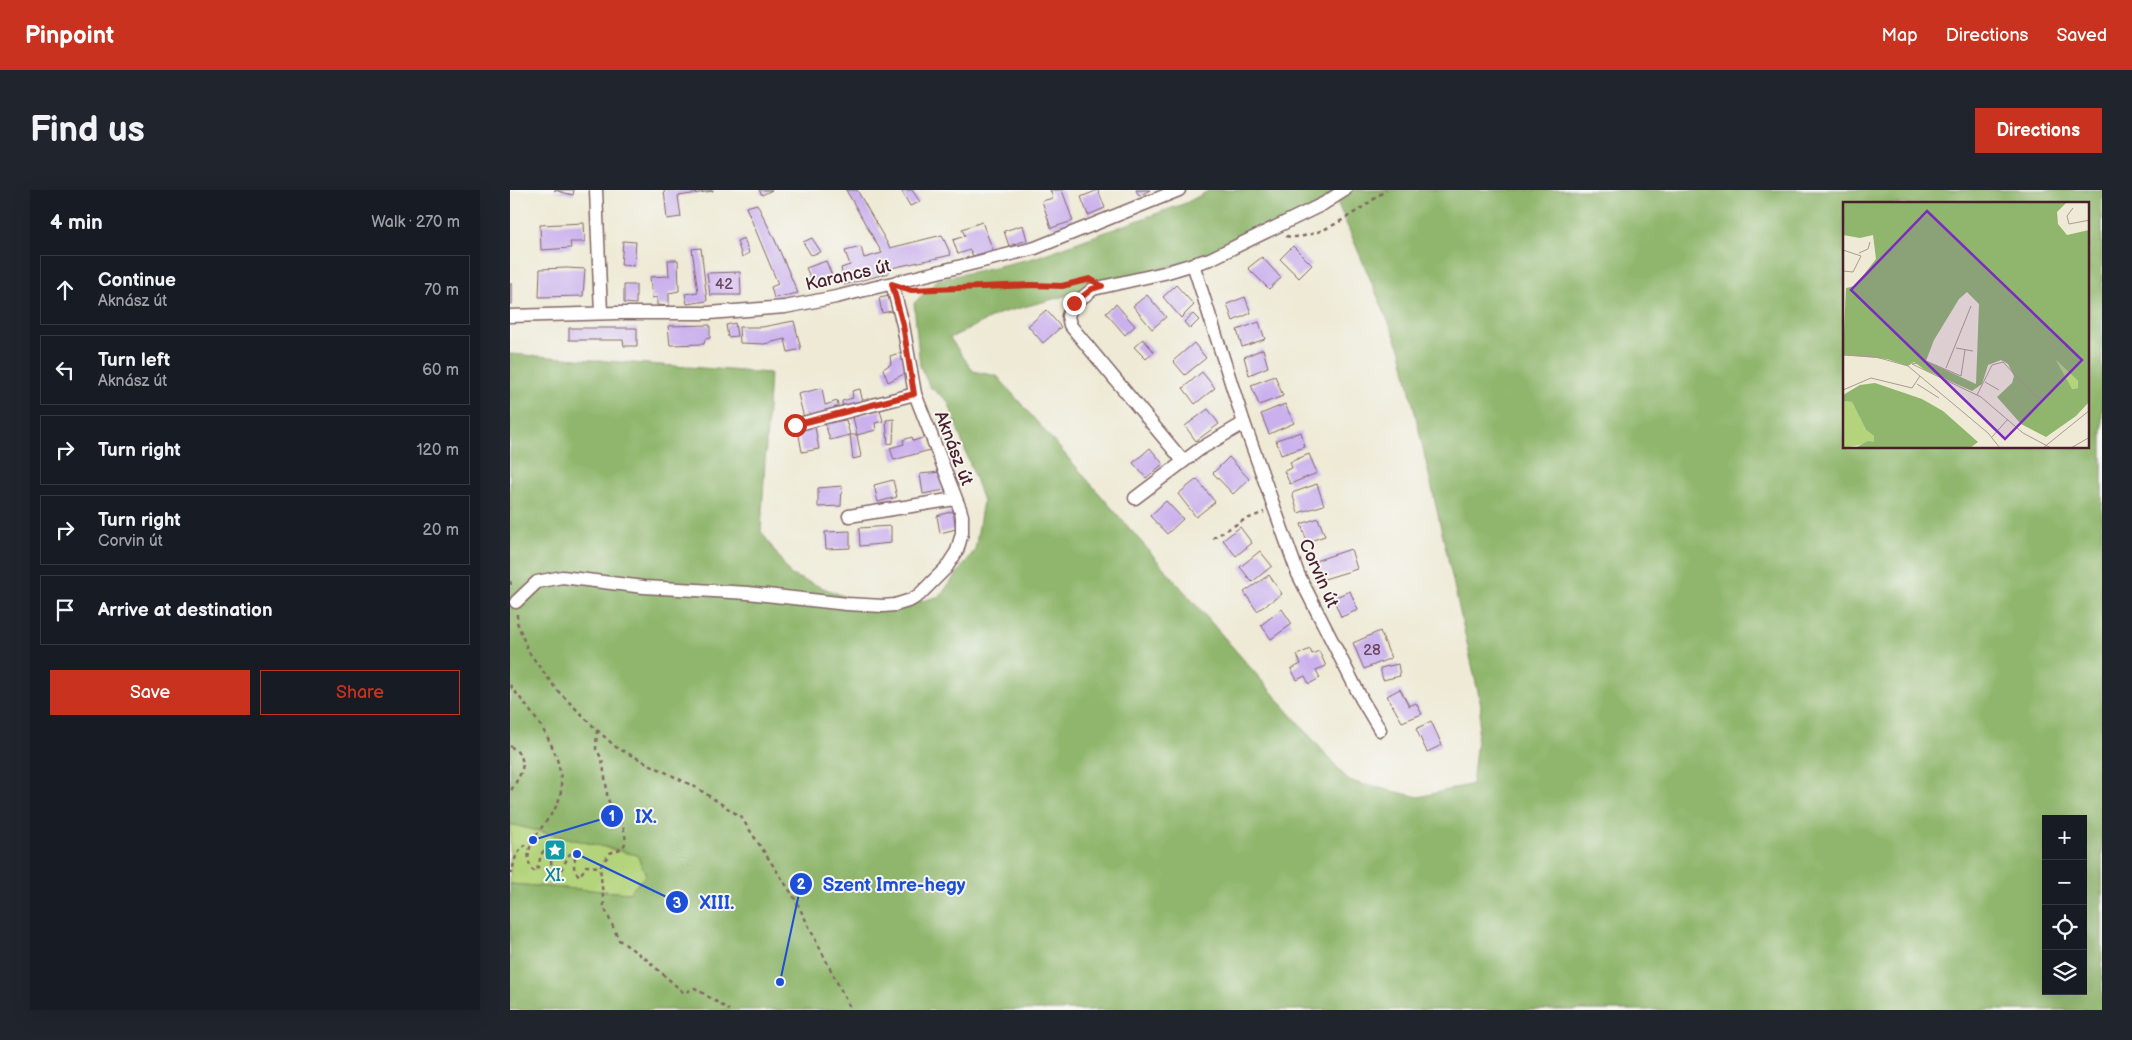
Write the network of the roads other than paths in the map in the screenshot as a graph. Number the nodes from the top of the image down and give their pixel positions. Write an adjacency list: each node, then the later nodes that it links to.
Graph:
1 (596, 190): 6 (street)
2 (1180, 190): 5 (street, Karancs út)
3 (1345, 190): 4 (street)
4 (1193, 264): 9 (street, Corvin út); 11 (street)
5 (892, 284): 6 (street, Karancs út); 8 (street, Aknász út)
6 (601, 313): 7 (street, Karancs út)
7 (510, 316)
8 (914, 394): 10 (street); 13 (street, Aknász út)
9 (1244, 423): 11 (street); 16 (street, Corvin út)
10 (795, 425)
11 (1182, 461): 12 (street)
12 (1135, 498)
13 (955, 499): 14 (street, Aknász út); 15 (street)
14 (849, 516)
15 (516, 602)
16 (1380, 730)

